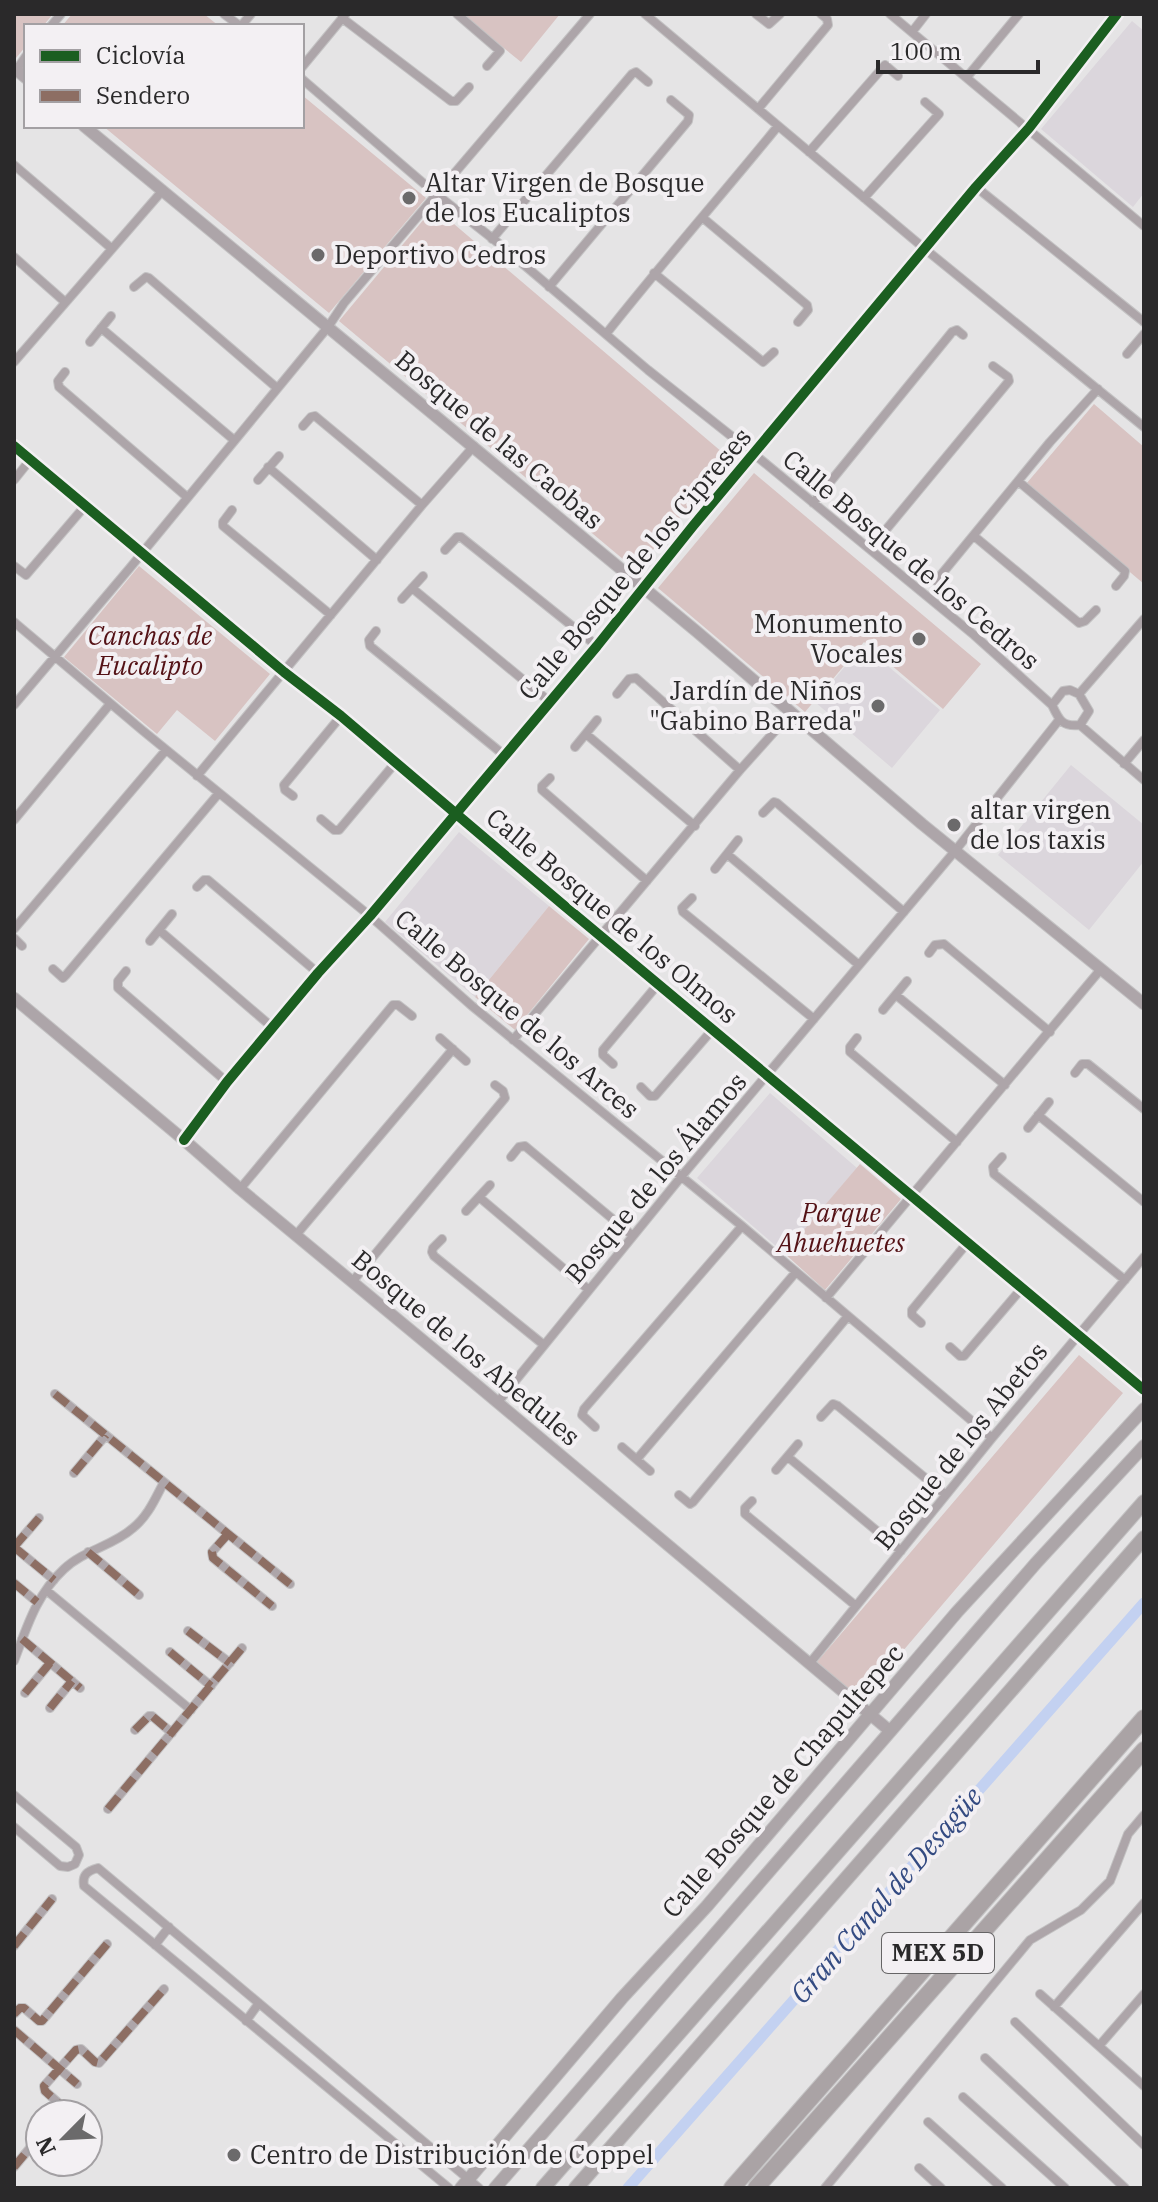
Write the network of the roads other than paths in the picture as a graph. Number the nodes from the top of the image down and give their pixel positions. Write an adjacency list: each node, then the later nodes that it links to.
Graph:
1 (457, 14): 14 (street)
2 (590, 14): 30 (street)
3 (645, 14): 22 (street)
4 (756, 14): 5 (street)
5 (780, 14)
6 (821, 14): 22 (street)
7 (890, 14): 12 (street)
8 (926, 14): 12 (street)
9 (1019, 14): 16 (street)
10 (1117, 14): 25 (street, Calle Bosque de los Cipreses)
11 (344, 16): 13 (street); 19 (street)
12 (912, 32): 16 (street)
13 (304, 65)
14 (487, 66)
15 (898, 76): 26 (street)
16 (967, 77): 25 (street)
17 (304, 81): 30 (street, Calle Bosque de los Cedros)
18 (648, 82): 34 (street)
19 (469, 87)
20 (671, 100): 40 (street)
21 (925, 102): 31 (street)
22 (758, 109): 23 (street)
23 (778, 126): 26 (street); 32 (street)
24 (86, 128): 29 (street, Bosque de las Caobas)
25 (1029, 128): 28 (street, Calle Bosque de los Cipreses); 33 (street)
26 (809, 152): 31 (street)
27 (14, 165): 35 (street)
28 (976, 187): 36 (street, Calle Bosque de los Cipreses); 44 (street)
29 (163, 190): 35 (street); 45 (street, Bosque de las Caobas)
30 (436, 194): 34 (street, Calle Bosque de los Cedros); 45 (street)
31 (864, 198): 36 (street)
32 (703, 218): 38 (street); 43 (street)
33 (1144, 226)
34 (492, 239): 40 (street, Calle Bosque de los Cedros)
35 (111, 248): 41 (street)
36 (925, 249): 57 (street); 63 (street, Calle Bosque de los Cipreses)
37 (14, 257): 41 (street)
38 (654, 273): 47 (street); 51 (street)
39 (134, 287): 56 (street)
40 (549, 287): 47 (street, Calle Bosque de los Cedros)
41 (65, 302): 53 (street)
42 (111, 316): 46 (street)
43 (798, 322)
44 (1144, 322)
45 (328, 327): 56 (street); 62 (street, Bosque de las Caobas)
46 (101, 328): 50 (street); 60 (street)
47 (606, 334): 63 (street, Calle Bosque de los Cedros)
48 (1144, 334): 52 (street)
49 (963, 335): 71 (street)
50 (90, 342)
51 (774, 352)
52 (1127, 354)
53 (16, 357)
54 (993, 366): 76 (street)
55 (65, 372): 70 (street)
56 (277, 388): 60 (street)
57 (1098, 389): 59 (street); 69 (street)
58 (303, 426): 72 (street)
59 (1144, 427)
60 (234, 440): 70 (street)
61 (14, 446): 65 (street, Calle Bosque de los Olmos)
62 (474, 446): 72 (street); 85 (street, Bosque de las Caobas)
63 (754, 454): 71 (street, Calle Bosque de los Cedros); 85 (street, Calle Bosque de los Cipreses)
64 (279, 456): 66 (street)
65 (30, 460): 67 (street); 73 (street, Calle Bosque de los Olmos)
66 (268, 467): 68 (street); 79 (street)
67 (14, 480)
68 (258, 480)
69 (1018, 481): 75 (street); 83 (street)
70 (187, 497): 78 (street)
71 (813, 503): 76 (street, Calle Bosque de los Cedros)
72 (422, 505): 79 (street)
73 (85, 506): 78 (street, Calle Bosque de los Olmos); 80 (street)
74 (232, 510): 88 (street)
75 (974, 536): 82 (street); 87 (street)
76 (870, 549): 100 (street, Calle Bosque de los Cedros)
77 (445, 550): 92 (street)
78 (142, 553): 93 (street); 94 (street, Calle Bosque de los Olmos)
79 (377, 560): 88 (street)
80 (14, 566)
81 (423, 576): 84 (street)
82 (936, 581)
83 (1116, 586)
84 (412, 588): 86 (street); 97 (street)
85 (643, 588): 92 (street, Calle Bosque de los Cipreses); 101 (street, Bosque de las Caobas)
86 (402, 599)
87 (1096, 610)
88 (331, 615): 94 (street)
89 (1144, 619): 96 (street)
90 (14, 622): 93 (street, Calle Bosque de los Arces)
91 (376, 631): 110 (street)
92 (597, 646): 97 (street, Calle Bosque de los Cipreses)
93 (54, 655): 98 (street, Calle Bosque de los Arces); 99 (street)
94 (284, 672): 102 (street, Calle Bosque de los Olmos); 114 (street)
95 (617, 694): 113 (street)
96 (1079, 694): 100 (street); 105 (street)
97 (550, 702): 110 (street, Calle Bosque de los Cipreses)
98 (110, 704): 109 (street, Calle Bosque de los Arces); 122 (street)
99 (14, 705)
100 (1052, 705): 104 (street)
101 (791, 713): 113 (street); 125 (street, Bosque de las Caobas)
102 (341, 716): 111 (street, Calle Bosque de los Olmos); 118 (street)
103 (597, 720): 106 (street)
104 (1059, 720): 105 (street); 125 (street, Bosque de los Álamos)
105 (1080, 725): 112 (street)
106 (586, 734): 108 (street); 123 (street)
107 (1144, 740): 112 (street)
108 (575, 747)
109 (166, 750): 114 (street, Calle Bosque de los Arces); 134 (street)
110 (504, 755): 120 (street, Calle Bosque de los Cipreses)
111 (396, 762): 120 (street, Calle Bosque de los Olmos); 121 (street)
112 (1124, 764): 116 (street)
113 (740, 770): 123 (street)
114 (197, 776): 117 (street, Calle Bosque de los Arces)
115 (550, 778): 128 (street)
116 (1144, 780)
117 (219, 793): 133 (street, Calle Bosque de los Arces); 142 (street)
118 (293, 796)
119 (763, 813): 131 (street)
120 (456, 814): 133 (street, Calle Bosque de los Cipreses); 136 (street, Calle Bosque de los Olmos)
121 (321, 819)
122 (14, 820)
123 (695, 826): 128 (street)
124 (738, 840): 126 (street)
125 (955, 851): 131 (street, Bosque de los Álamos); 143 (street, Bosque de las Caobas)
126 (727, 854): 127 (street); 141 (street)
127 (715, 869)
128 (647, 881): 136 (street)
129 (197, 887): 145 (street)
130 (692, 898): 153 (street)
131 (901, 909): 141 (street, Bosque de los Álamos)
132 (172, 914): 135 (street)
133 (370, 916): 145 (street, Calle Bosque de los Cipreses); 159 (street, Calle Bosque de los Arces)
134 (14, 929)
135 (159, 930): 138 (street); 154 (street)
136 (600, 936): 147 (street, Calle Bosque de los Olmos); 159 (street)
137 (14, 938): 139 (street)
138 (150, 941)
139 (22, 946)
140 (929, 953): 156 (street)
141 (859, 965): 153 (street, Bosque de los Álamos)
142 (53, 969)
143 (1101, 969): 150 (street, Bosque de las Caobas); 156 (street)
144 (126, 971): 165 (street)
145 (318, 973): 154 (street, Calle Bosque de los Cipreses)
146 (907, 981): 148 (street)
147 (659, 983): 155 (street, Calle Bosque de los Olmos); 162 (street)
148 (896, 995): 151 (street); 167 (street)
149 (14, 998): 173 (street, Bosque de los Abedules)
150 (1144, 1004)
151 (883, 1010)
152 (412, 1016): 179 (street)
153 (814, 1019): 164 (street, Bosque de los Álamos)
154 (272, 1027): 165 (street, Calle Bosque de los Cipreses)
155 (713, 1029): 164 (street, Calle Bosque de los Olmos); 168 (street)
156 (1050, 1032): 167 (street)
157 (440, 1038): 160 (street)
158 (857, 1038): 174 (street)
159 (513, 1040): 177 (street, Calle Bosque de los Arces)
160 (453, 1049): 161 (street); 185 (street)
161 (466, 1061)
162 (613, 1064)
163 (1075, 1073): 170 (street)
164 (767, 1074): 177 (street, Bosque de los Álamos); 180 (street, Calle Bosque de los Olmos)
165 (227, 1082): 173 (street, Calle Bosque de los Cipreses)
166 (495, 1085): 192 (street)
167 (1005, 1085): 174 (street)
168 (641, 1087)
169 (1049, 1102): 171 (street)
170 (1144, 1109)
171 (1038, 1115): 172 (street); 182 (street)
172 (1028, 1128)
173 (184, 1140): 179 (street, Bosque de los Abedules)
174 (957, 1142): 180 (street)
175 (511, 1157): 186 (street)
176 (1002, 1157): 191 (street)
177 (681, 1177): 184 (street, Calle Bosque de los Arces); 186 (street, Bosque de los Álamos)
178 (490, 1185): 181 (street)
179 (240, 1189): 185 (street, Bosque de los Abedules)
180 (912, 1196): 188 (street, Calle Bosque de los Olmos); 195 (street)
181 (479, 1197): 183 (street); 194 (street)
182 (1144, 1202)
183 (466, 1211)
184 (742, 1226): 190 (street, Calle Bosque de los Arces); 206 (street)
185 (296, 1235): 192 (street, Bosque de los Abedules)
186 (633, 1236): 194 (street, Bosque de los Álamos)
187 (442, 1239): 199 (street)
188 (968, 1242): 193 (street, Calle Bosque de los Olmos); 197 (street)
189 (1144, 1257): 191 (street, Bosque de los Abetos)
190 (796, 1272): 195 (street, Calle Bosque de los Arces); 213 (street)
191 (1125, 1280): 198 (street, Bosque de los Abetos)
192 (352, 1282): 203 (street, Bosque de los Abedules)
193 (1022, 1288): 198 (street, Calle Bosque de los Olmos); 200 (street)
194 (589, 1290): 199 (street, Bosque de los Álamos)
195 (826, 1298): 196 (street, Calle Bosque de los Arces)
196 (848, 1316): 208 (street, Calle Bosque de los Arces); 218 (street)
197 (921, 1323)
198 (1078, 1335): 201 (street, Calle Bosque de los Olmos); 208 (street, Bosque de los Abetos)
199 (544, 1345): 203 (street, Bosque de los Álamos)
200 (950, 1347)
201 (1144, 1390)
202 (55, 1394): 207 (street)
203 (498, 1402): 243 (street, Bosque de los Abedules)
204 (1144, 1409): 250 (main road, Calle Bosque de Chapultepec)
205 (821, 1417): 219 (street)
206 (595, 1427)
207 (106, 1435): 216 (street); 217 (street)
208 (992, 1438): 219 (street, Bosque de los Abetos)
209 (798, 1444): 212 (street)
210 (1144, 1446): 253 (main road, Calle Bosque de Chapultepec)
211 (622, 1447): 213 (street)
212 (788, 1457): 214 (street); 226 (street)
213 (637, 1459): 215 (street)
214 (776, 1470)
215 (650, 1471)
216 (74, 1473)
217 (164, 1482): 223 (street); 227 (street)
218 (679, 1495)
219 (946, 1495): 226 (street, Bosque de los Abetos)
220 (752, 1501): 235 (street)
221 (1144, 1502): 290 (highway)
222 (39, 1518): 225 (street)
223 (228, 1534): 230 (street); 234 (street)
224 (1144, 1538): 291 (highway)
225 (14, 1547): 228 (street)
226 (901, 1551): 235 (street, Bosque de los Abetos)
227 (88, 1552): 228 (street); 232 (street)
228 (54, 1580): 231 (street)
229 (14, 1583): 233 (street)
230 (290, 1584)
231 (46, 1590): 233 (street); 249 (street)
232 (139, 1595)
233 (37, 1602): 237 (street)
234 (272, 1606)
235 (856, 1606): 243 (street, Bosque de los Abetos)
236 (188, 1631): 242 (street)
237 (22, 1639): 240 (street); 241 (street)
238 (242, 1648): 242 (street)
239 (170, 1652): 245 (street)
240 (14, 1661)
241 (50, 1663): 244 (street); 247 (street)
242 (230, 1663): 245 (street)
243 (810, 1663): 250 (street, Bosque de los Abedules)
244 (72, 1681): 246 (street); 248 (street)
245 (211, 1686): 249 (street)
246 (80, 1688)
247 (25, 1693)
248 (50, 1708)
249 (191, 1710): 254 (street)
250 (871, 1714): 253 (street, Bosque de los Abedules); 287 (main road, Calle Bosque de Chapultepec)
251 (1144, 1718): 292 (highway, MEX 5D)
252 (135, 1730): 254 (street)
253 (890, 1731): 289 (main road, Calle Bosque de Chapultepec)
254 (172, 1733): 257 (street)
255 (1144, 1750): 293 (highway, MEX 5D)
256 (14, 1795): 259 (street)
257 (108, 1809)
258 (1144, 1815): 294 (street)
259 (14, 1827)
260 (52, 1899): 265 (street)
261 (1144, 1903): 270 (street)
262 (169, 1927): 264 (street); 264 (street); 269 (street)
263 (107, 1944): 271 (street)
264 (155, 1945): 272 (street)
265 (14, 1946)
266 (164, 1989): 277 (street)
267 (1040, 1994): 270 (street)
268 (1144, 1994): 275 (street)
269 (259, 2003): 272 (street); 284 (street)
270 (1054, 2007): 275 (street)
271 (14, 2014)
272 (246, 2021): 286 (street)
273 (1015, 2022): 283 (street)
274 (14, 2030): 277 (street)
275 (1099, 2046): 278 (street)
276 (985, 2058): 298 (street)
277 (59, 2069): 279 (street); 281 (street)
278 (1143, 2082)
279 (77, 2084)
280 (963, 2097): 297 (street)
281 (53, 2098)
282 (928, 2122): 296 (street)
283 (1144, 2145)
284 (447, 2161): 286 (street); 287 (street)
285 (919, 2168): 295 (street)
286 (434, 2176): 288 (street)
287 (470, 2185)
288 (449, 2188)
289 (495, 2188)
290 (543, 2188)
291 (576, 2188)
292 (732, 2188)
293 (756, 2188)
294 (825, 2188)
295 (941, 2188)
296 (1002, 2188)
297 (1065, 2188)
298 (1125, 2188)

